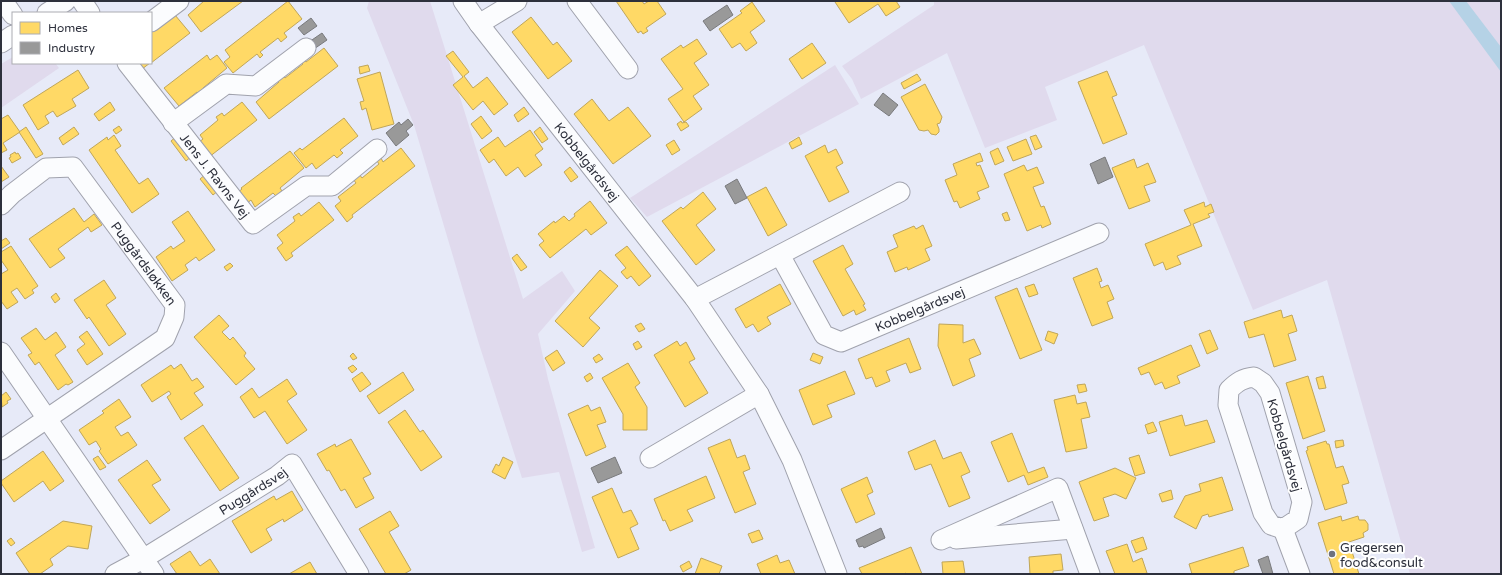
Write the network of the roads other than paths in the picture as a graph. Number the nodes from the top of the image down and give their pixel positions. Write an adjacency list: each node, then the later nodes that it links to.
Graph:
1 (3, 1): 10 (street)
2 (66, 1): 8 (street)
3 (82, 1): 9 (street)
4 (179, 1): 11 (street)
5 (463, 1): 12 (street, Kobbelgårdsvej)
6 (517, 1): 12 (street)
7 (577, 1): 17 (street)
8 (49, 12)
9 (89, 12)
10 (12, 14)
11 (152, 21)
12 (479, 24): 24 (street, Kobbelgårdsvej)
13 (12, 36): 14 (street)
14 (1, 43)
15 (306, 48): 18 (street, Jens J. Ravns Vej)
16 (128, 64): 18 (street, Jens J. Ravns Vej)
17 (628, 69)
18 (173, 123): 19 (street, Jens J. Ravns Vej)
19 (378, 149)
20 (900, 192): 23 (street)
21 (1, 206): 27 (street, Puggårdsløkken)
22 (1099, 233): 23 (street, Kobbelgårdsvej)
23 (780, 255): 24 (street)
24 (694, 299): 26 (street, Kobbelgårdsvej)
25 (1, 352): 27 (street)
26 (759, 394): 29 (street); 35 (street, Kobbelgårdsvej)
27 (46, 418): 28 (street); 32 (street)
28 (1, 450)
29 (650, 458)
30 (1073, 529): 30 (street); 36 (street)
31 (1283, 529): 31 (street, Kobbelgårdsvej); 37 (street)
32 (148, 567): 33 (street, Puggårdsvej); 34 (street, Puggårdsvej)
33 (114, 574)
34 (358, 574)
35 (836, 574)
36 (1090, 574)
37 (1300, 574)

